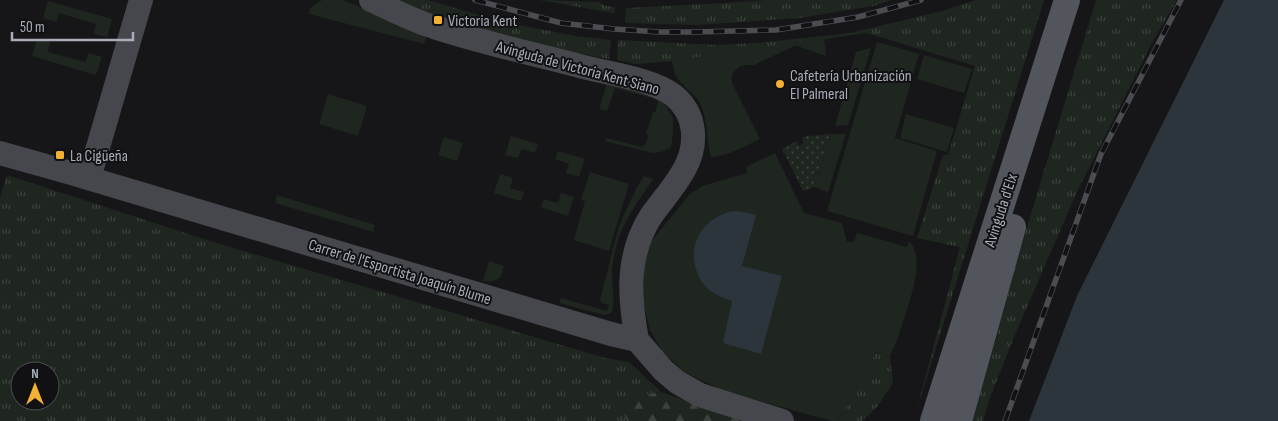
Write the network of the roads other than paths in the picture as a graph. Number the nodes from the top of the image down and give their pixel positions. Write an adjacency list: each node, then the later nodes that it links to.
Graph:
1 (141, 0): 6 (street)
2 (371, 0): 7 (street, Avinguda de Victoria Kent Siano)
3 (1067, 0): 9 (main road, Avinguda d'Elx)
4 (1082, 0): 10 (main road, Avinguda d'Elx)
5 (0, 153): 6 (street, Carrer de l'Esportista Joaquín Blume)
6 (89, 178): 7 (street, Carrer de l'Esportista Joaquín Blume)
7 (637, 340): 8 (street)
8 (782, 421)
9 (933, 421)
10 (959, 421)

